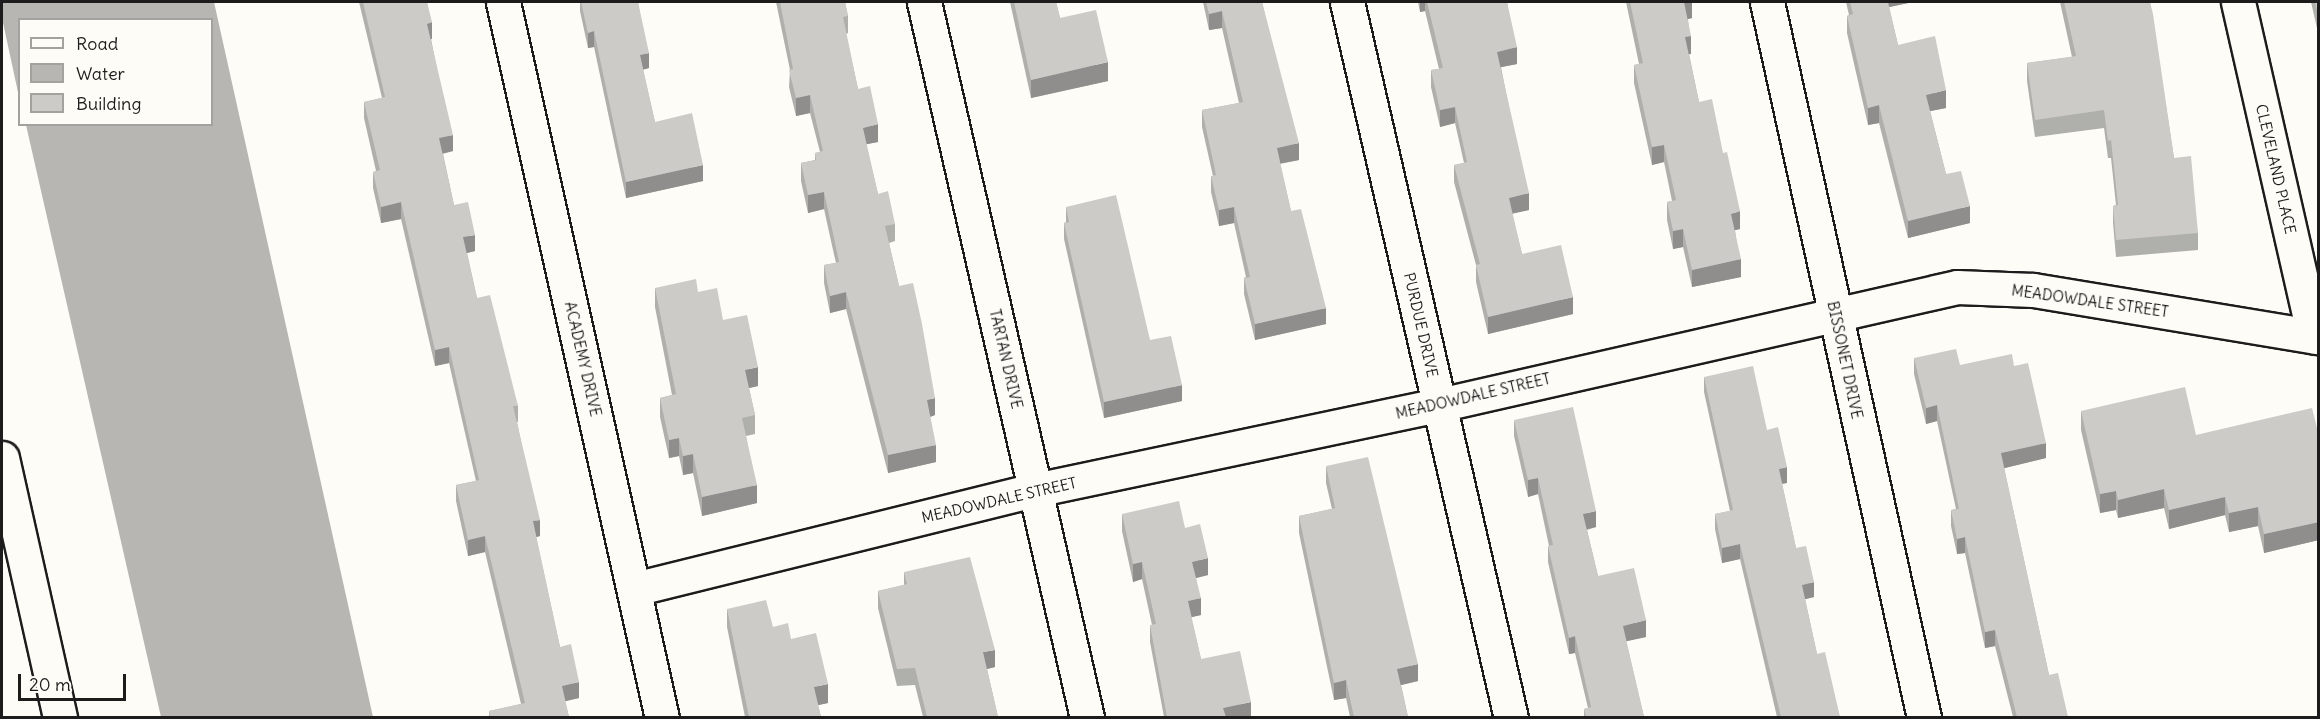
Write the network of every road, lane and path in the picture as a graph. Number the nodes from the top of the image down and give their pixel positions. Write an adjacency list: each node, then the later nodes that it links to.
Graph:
1 (503, 2): 11 (street, ACADEMY DRIVE)
2 (924, 2): 10 (street, TARTAN DRIVE)
3 (1347, 2): 8 (street, PURDUE DRIVE)
4 (1767, 2): 6 (street, BISSONET DRIVE)
5 (2238, 2): 7 (street, CLEVELAND PLACE)
6 (1835, 313): 7 (street, MEADOWDALE STREET); 8 (street, MEADOWDALE STREET); 16 (street, BISSONET DRIVE)
7 (2316, 337)
8 (1439, 405): 10 (street, MEADOWDALE STREET); 15 (street, PURDUE DRIVE)
9 (2, 458): 12 (street)
10 (1035, 490): 11 (street, MEADOWDALE STREET); 14 (street, TARTAN DRIVE)
11 (634, 589): 13 (street, ACADEMY DRIVE)
12 (60, 717)
13 (662, 717)
14 (1087, 717)
15 (1511, 717)
16 (1924, 717)

